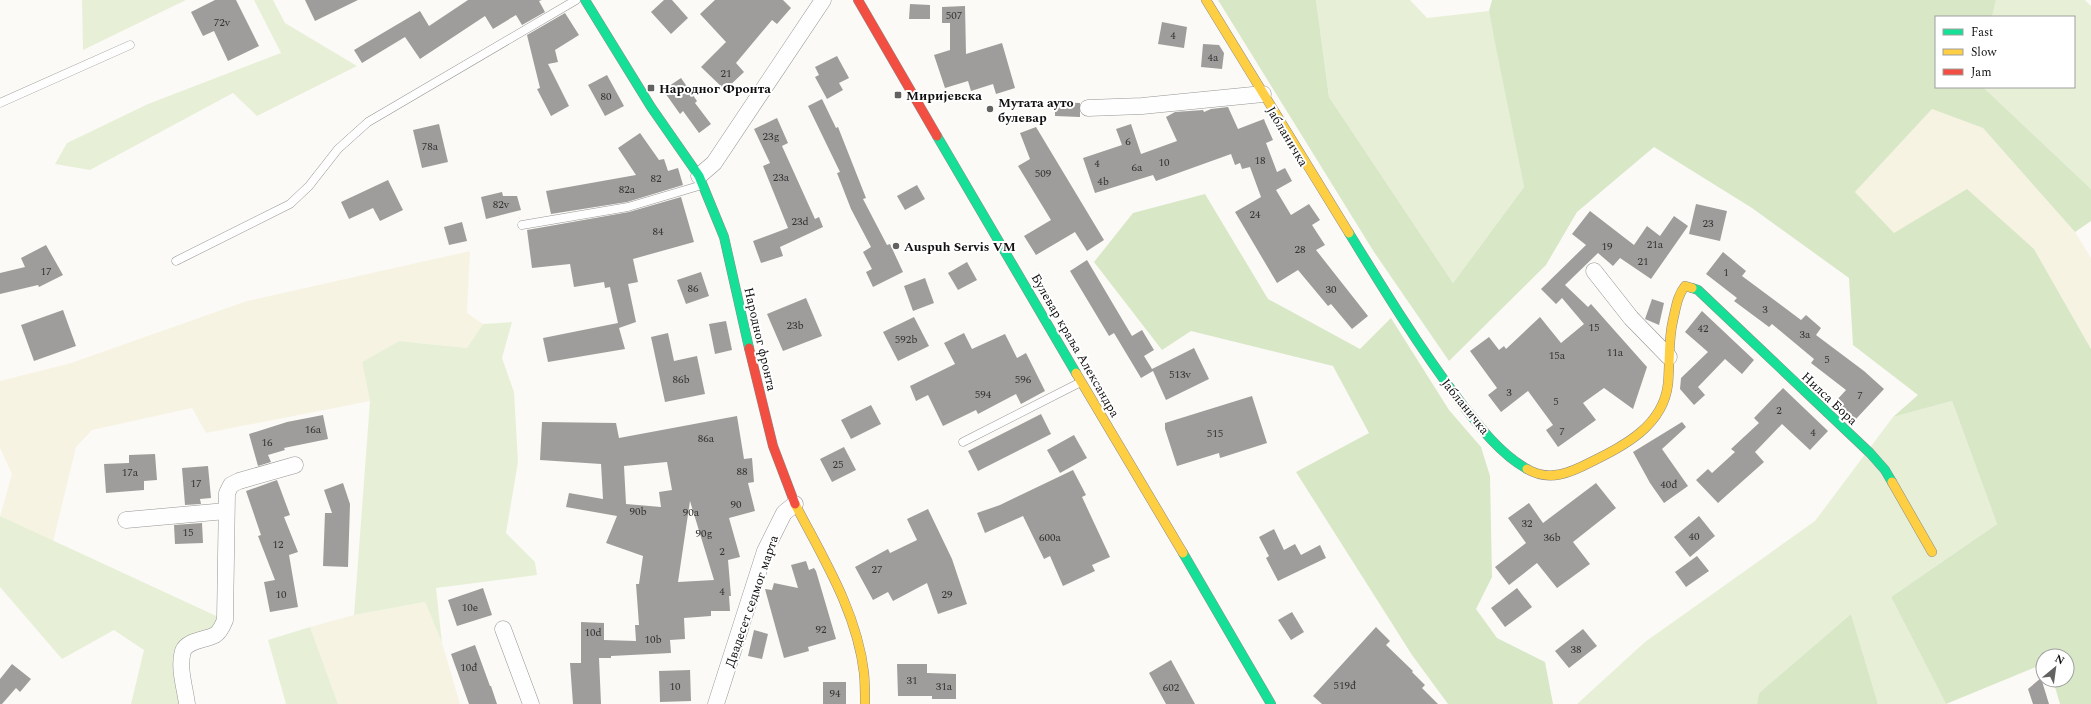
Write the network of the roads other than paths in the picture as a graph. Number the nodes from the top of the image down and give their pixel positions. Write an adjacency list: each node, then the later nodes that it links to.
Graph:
1 (576, 0): 12 (lane)
2 (586, 0): 10 (street, Народног фронта)
3 (823, 0): 10 (street)
4 (858, 0): 16 (street, Булевар краља Александра)
5 (1206, 0): 7 (street, Јабланичка)
6 (130, 45): 8 (lane)
7 (1263, 94): 9 (street, Јабланичка); 15 (street, Јабланичка)
8 (0, 103)
9 (1088, 108)
10 (701, 180): 11 (lane); 19 (street, Народног фронта)
11 (522, 225)
12 (176, 261)
13 (1594, 271): 15 (street)
14 (1685, 286): 15 (street, Јабланичка); 22 (street, Нилса Бора)
15 (1669, 357)
16 (1082, 381): 17 (lane); 28 (street, Булевар краља Александра)
17 (962, 442)
18 (295, 465): 20 (street)
19 (795, 504): 26 (street, Двадесет седмог марта); 27 (street, Народног фронта)
20 (226, 510): 21 (street); 24 (street)
21 (126, 520)
22 (1932, 552)
23 (504, 629): 25 (street)
24 (186, 704)
25 (531, 704)
26 (716, 704)
27 (865, 704)
28 (1271, 704)

